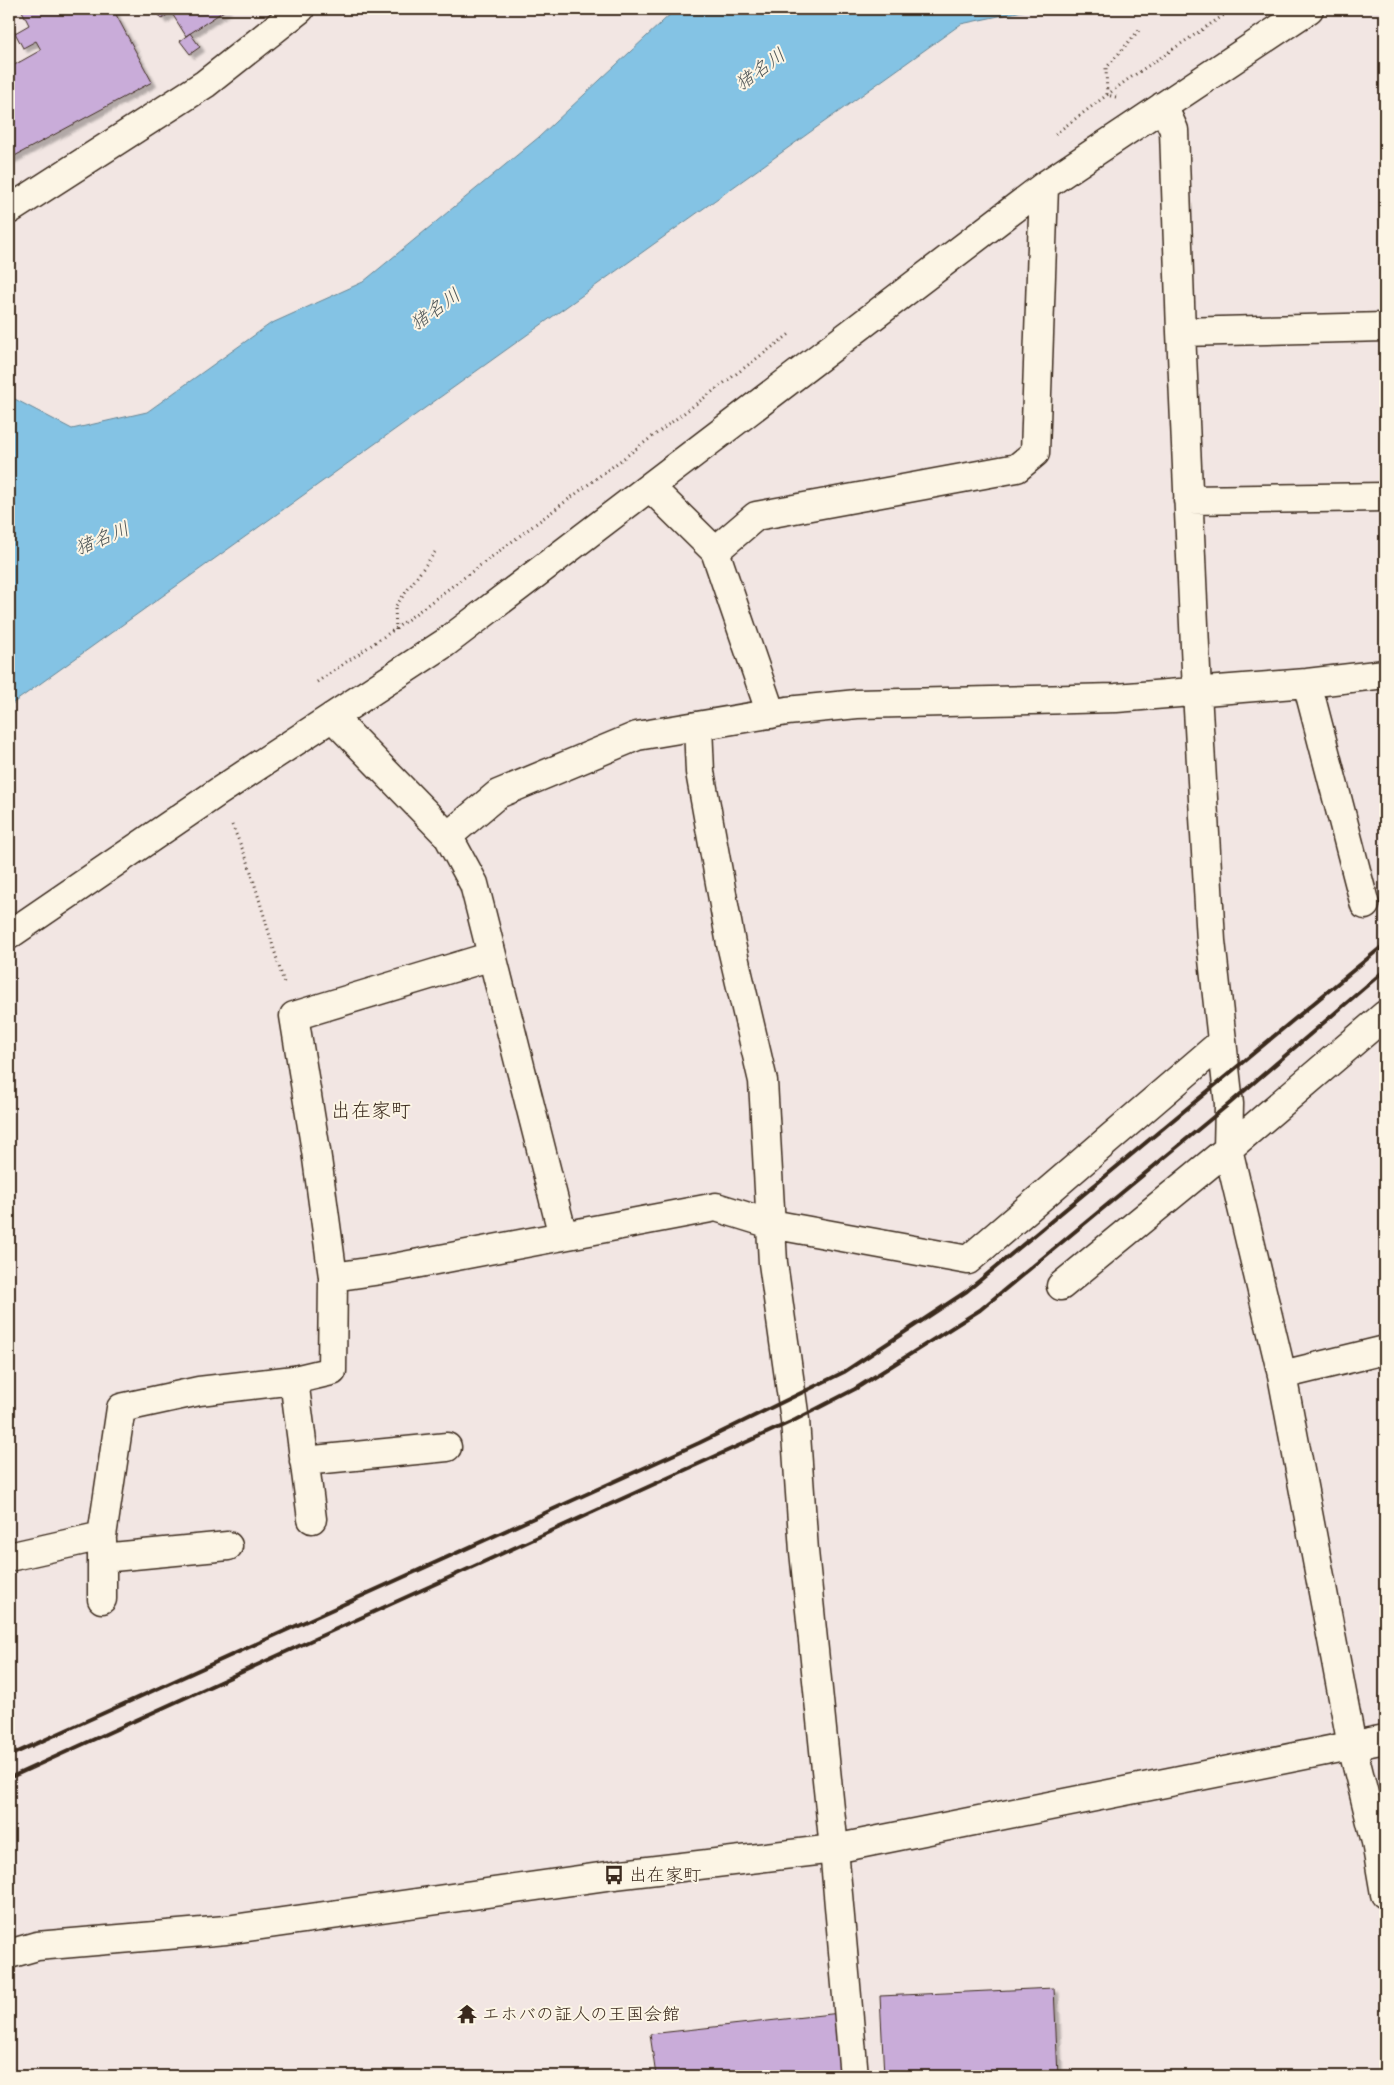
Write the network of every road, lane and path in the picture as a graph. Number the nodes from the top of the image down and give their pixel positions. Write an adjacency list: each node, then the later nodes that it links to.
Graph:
1 (300, 9): 9 (street)
2 (1233, 9): 5 (path)
3 (1309, 9): 6 (street)
4 (1141, 28): 5 (path)
5 (1107, 95): 7 (path)
6 (1163, 106): 8 (street); 12 (street)
7 (1052, 136)
8 (1044, 186): 13 (street); 17 (street)
9 (9, 210)
10 (1385, 327): 12 (street)
11 (791, 332): 18 (path)
12 (1181, 332): 15 (street)
13 (650, 487): 17 (street); 24 (street)
14 (1385, 496): 15 (street)
15 (1188, 500): 22 (street)
16 (435, 552): 18 (path)
17 (715, 552): 23 (street)
18 (395, 629): 21 (path)
19 (1385, 674): 20 (street)
20 (1307, 683): 22 (street); 28 (street)
21 (313, 685)
22 (1197, 692): 23 (street); 33 (street)
23 (771, 714): 25 (street)
24 (332, 717): 26 (street); 27 (street)
25 (698, 726): 27 (street); 35 (street)
26 (218, 792): 29 (street); 32 (path)
27 (448, 836): 30 (street)
28 (1365, 905)
29 (9, 935)
30 (492, 956): 32 (street); 36 (street)
31 (1385, 1015): 34 (street)
32 (294, 1016): 37 (street)
33 (1221, 1043): 34 (street); 35 (street)
34 (1228, 1149): 38 (street); 40 (street)
35 (771, 1224): 36 (street); 51 (street)
36 (563, 1236): 37 (street)
37 (332, 1277): 41 (street)
38 (1061, 1286)
39 (1385, 1350): 40 (street)
40 (1282, 1375): 50 (street)
41 (294, 1380): 43 (street); 46 (street)
42 (447, 1447): 43 (street)
43 (304, 1461): 44 (street)
44 (312, 1520)
45 (228, 1546): 46 (street)
46 (102, 1547): 47 (street); 48 (street)
47 (9, 1557)
48 (102, 1599)
49 (1385, 1739): 50 (street)
50 (1352, 1746): 51 (street); 52 (street)
51 (834, 1849): 53 (street); 54 (street)
52 (1385, 1894)
53 (9, 1954)
54 (854, 2076)

